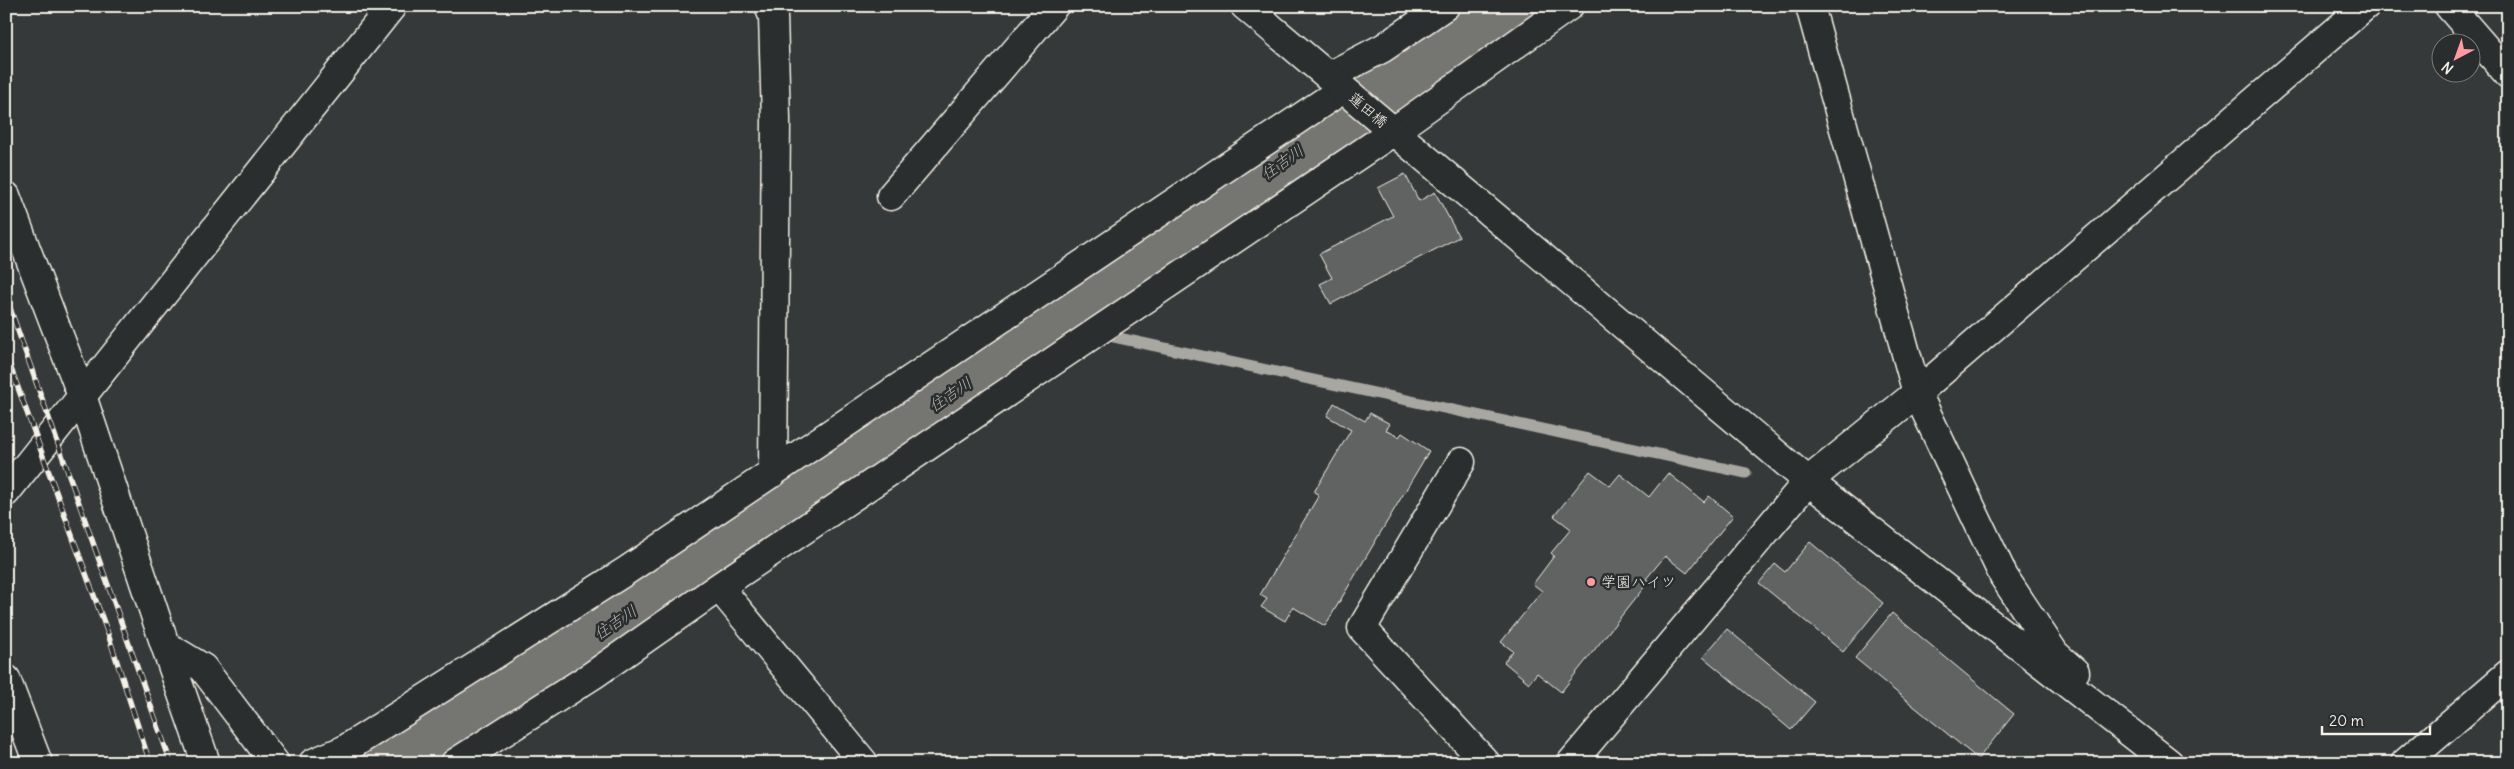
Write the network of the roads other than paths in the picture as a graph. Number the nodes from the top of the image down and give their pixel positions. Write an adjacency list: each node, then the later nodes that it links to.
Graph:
1 (392, 6): 16 (street)
2 (769, 6): 18 (street)
3 (1054, 6): 14 (street)
4 (1245, 6): 11 (street, 蓮田橋)
5 (1445, 6): 11 (street)
6 (1569, 6): 12 (street)
7 (1810, 6): 15 (street)
8 (2365, 6): 15 (street)
9 (2449, 6): 10 (street)
10 (2508, 74)
11 (1336, 82): 12 (street, 蓮田橋); 18 (street)
12 (1394, 131): 19 (street, 蓮田橋); 21 (street)
13 (6, 196): 16 (street)
14 (891, 196)
15 (1918, 393): 19 (street); 33 (street)
16 (82, 396): 20 (street); 22 (street)
17 (1461, 462): 31 (street)
18 (773, 473): 28 (street)
19 (1808, 481): 32 (street); 33 (street, 蓮田橋)
20 (6, 492)
21 (719, 587): 29 (street); 30 (street)
22 (165, 645): 26 (street); 27 (street)
23 (2508, 674): 34 (street)
24 (6, 679): 25 (street)
25 (38, 763)
26 (206, 763)
27 (275, 763)
28 (313, 763)
29 (454, 763)
30 (864, 763)
31 (1486, 763)
32 (1571, 763)
33 (2170, 763)
34 (2404, 763)

